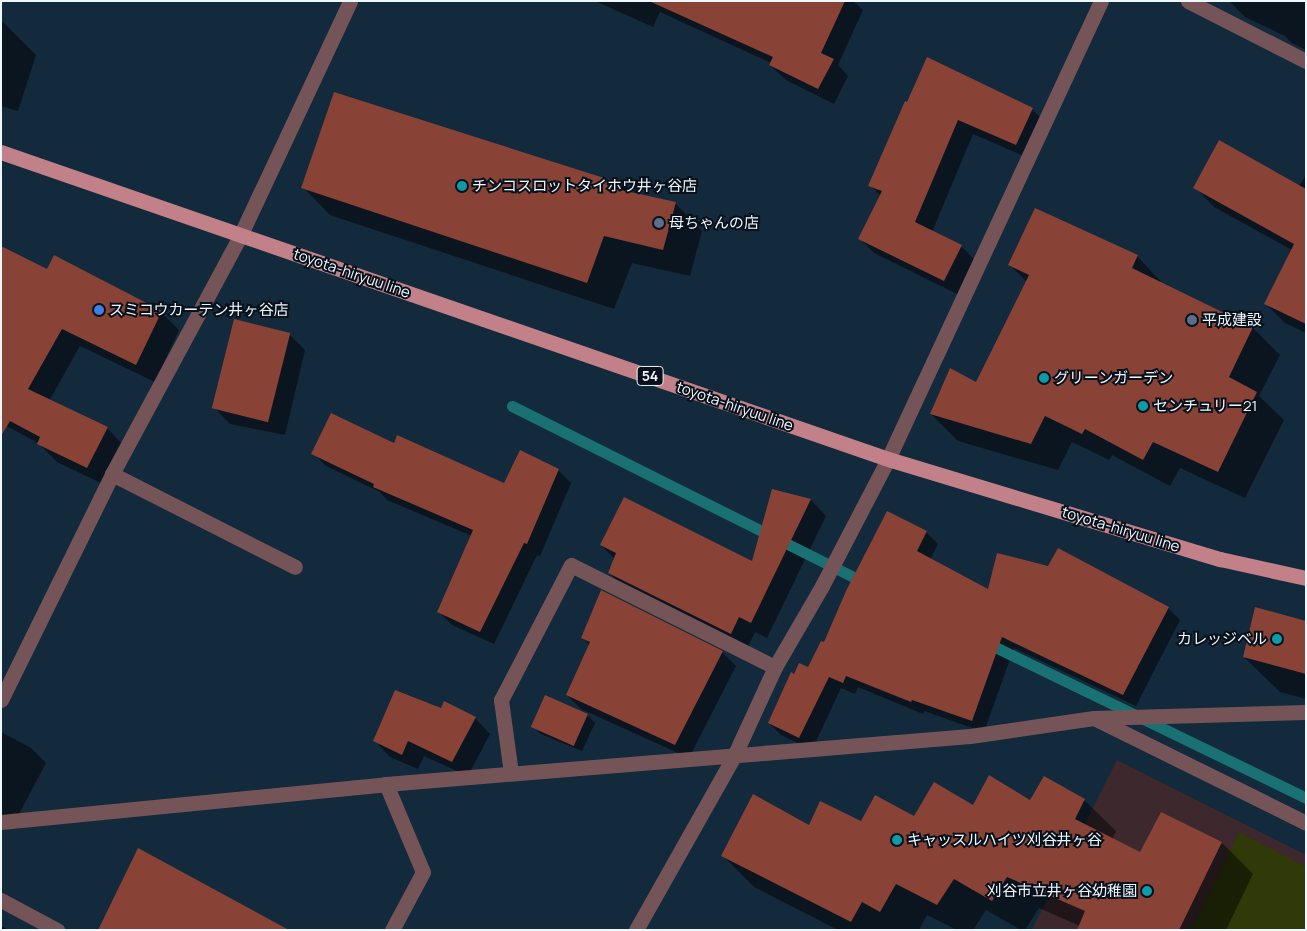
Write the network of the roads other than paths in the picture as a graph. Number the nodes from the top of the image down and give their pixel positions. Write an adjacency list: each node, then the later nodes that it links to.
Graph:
1 (350, 1): 6 (street)
2 (1101, 1): 7 (street)
3 (1188, 1): 4 (street)
4 (1306, 61)
5 (1, 152): 6 (main road, toyota-hiryuu line / 54)
6 (241, 234): 7 (main road, toyota-hiryuu line / 54); 8 (street)
7 (888, 459): 10 (main road, toyota-hiryuu line / 54); 11 (street)
8 (112, 474): 9 (street); 12 (street)
9 (295, 567)
10 (1306, 578)
11 (776, 667): 15 (street); 16 (street)
12 (1, 700)
13 (1306, 712): 14 (street)
14 (1094, 718): 15 (street); 19 (street)
15 (735, 754): 16 (street); 23 (street)
16 (511, 773): 17 (street)
17 (386, 784): 18 (street); 22 (street)
18 (1, 822)
19 (1306, 823)
20 (1, 900): 21 (street)
21 (57, 930)
22 (392, 930)
23 (636, 930)

